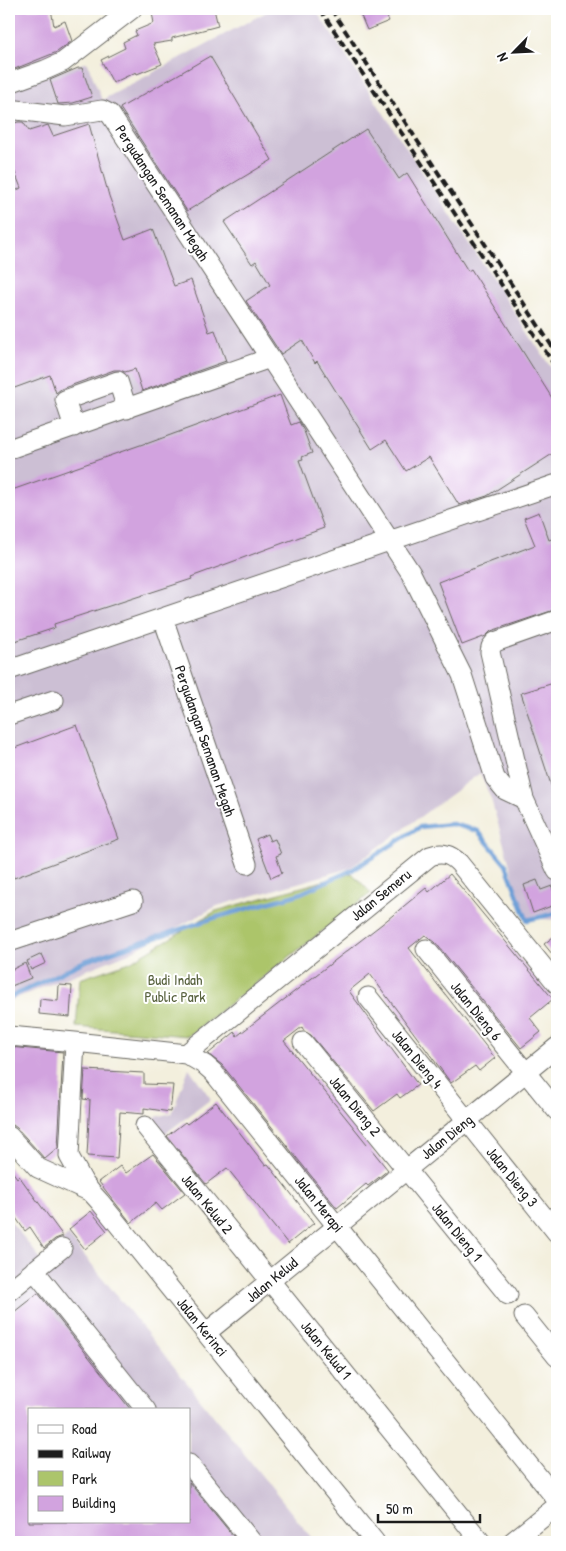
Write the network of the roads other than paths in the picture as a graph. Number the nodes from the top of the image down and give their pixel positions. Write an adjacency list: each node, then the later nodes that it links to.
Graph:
1 (132, 9): 2 (street)
2 (9, 83)
3 (9, 110): 4 (street, Pergudangan Semanan Megah)
4 (270, 358): 5 (street); 9 (street, Pergudangan Semanan Megah)
5 (127, 409): 6 (street); 6 (street)
6 (74, 427): 7 (street)
7 (9, 449)
8 (557, 484): 9 (street)
9 (390, 540): 10 (street); 15 (street, Pergudangan Semanan Megah)
10 (163, 618): 12 (street); 16 (street, Pergudangan Semanan Megah)
11 (557, 620): 15 (street)
12 (9, 670)
13 (54, 700): 14 (street)
14 (9, 715)
15 (524, 799): 17 (street)
16 (247, 864)
17 (557, 871)
18 (133, 901): 19 (street)
19 (9, 942)
20 (426, 949): 28 (street, Jalan Dieng 6)
21 (557, 984): 27 (street, Jalan Semeru)
22 (368, 997): 30 (street, Jalan Dieng 4)
23 (9, 1036): 24 (street, Jalan Merapi)
24 (75, 1042): 27 (street, Jalan Merapi); 33 (street)
25 (303, 1042): 34 (street, Jalan Dieng 2)
26 (557, 1047): 28 (street, Jalan Dieng)
27 (186, 1054): 37 (street, Jalan Merapi)
28 (526, 1073): 29 (street, Jalan Dieng 6); 30 (street, Jalan Dieng)
29 (557, 1111)
30 (467, 1121): 34 (street, Jalan Dieng); 38 (street, Jalan Dieng 3)
31 (145, 1126): 41 (street, Jalan Kelud 2)
32 (9, 1136): 35 (street, Jalan Kerinci)
33 (69, 1156): 35 (street); 36 (street)
34 (406, 1170): 37 (street, Jalan Dieng); 43 (street, Jalan Dieng 1)
35 (49, 1174): 36 (street, Jalan Kerinci)
36 (91, 1192): 45 (street, Jalan Kerinci)
37 (337, 1227): 41 (street, Jalan Kelud); 49 (street, Jalan Merapi)
38 (557, 1232)
39 (62, 1248): 40 (street)
40 (34, 1270): 42 (street); 47 (street)
41 (270, 1281): 45 (street, Jalan Kelud); 53 (street, Jalan Kelud 1)
42 (9, 1291)
43 (508, 1295)
44 (524, 1316): 46 (street)
45 (206, 1333): 52 (street, Jalan Kerinci)
46 (557, 1357)
47 (144, 1408)
48 (190, 1465): 51 (street)
49 (557, 1500)
50 (557, 1506): 54 (street)
51 (252, 1542)
52 (375, 1542)
53 (481, 1542)
54 (512, 1542)

